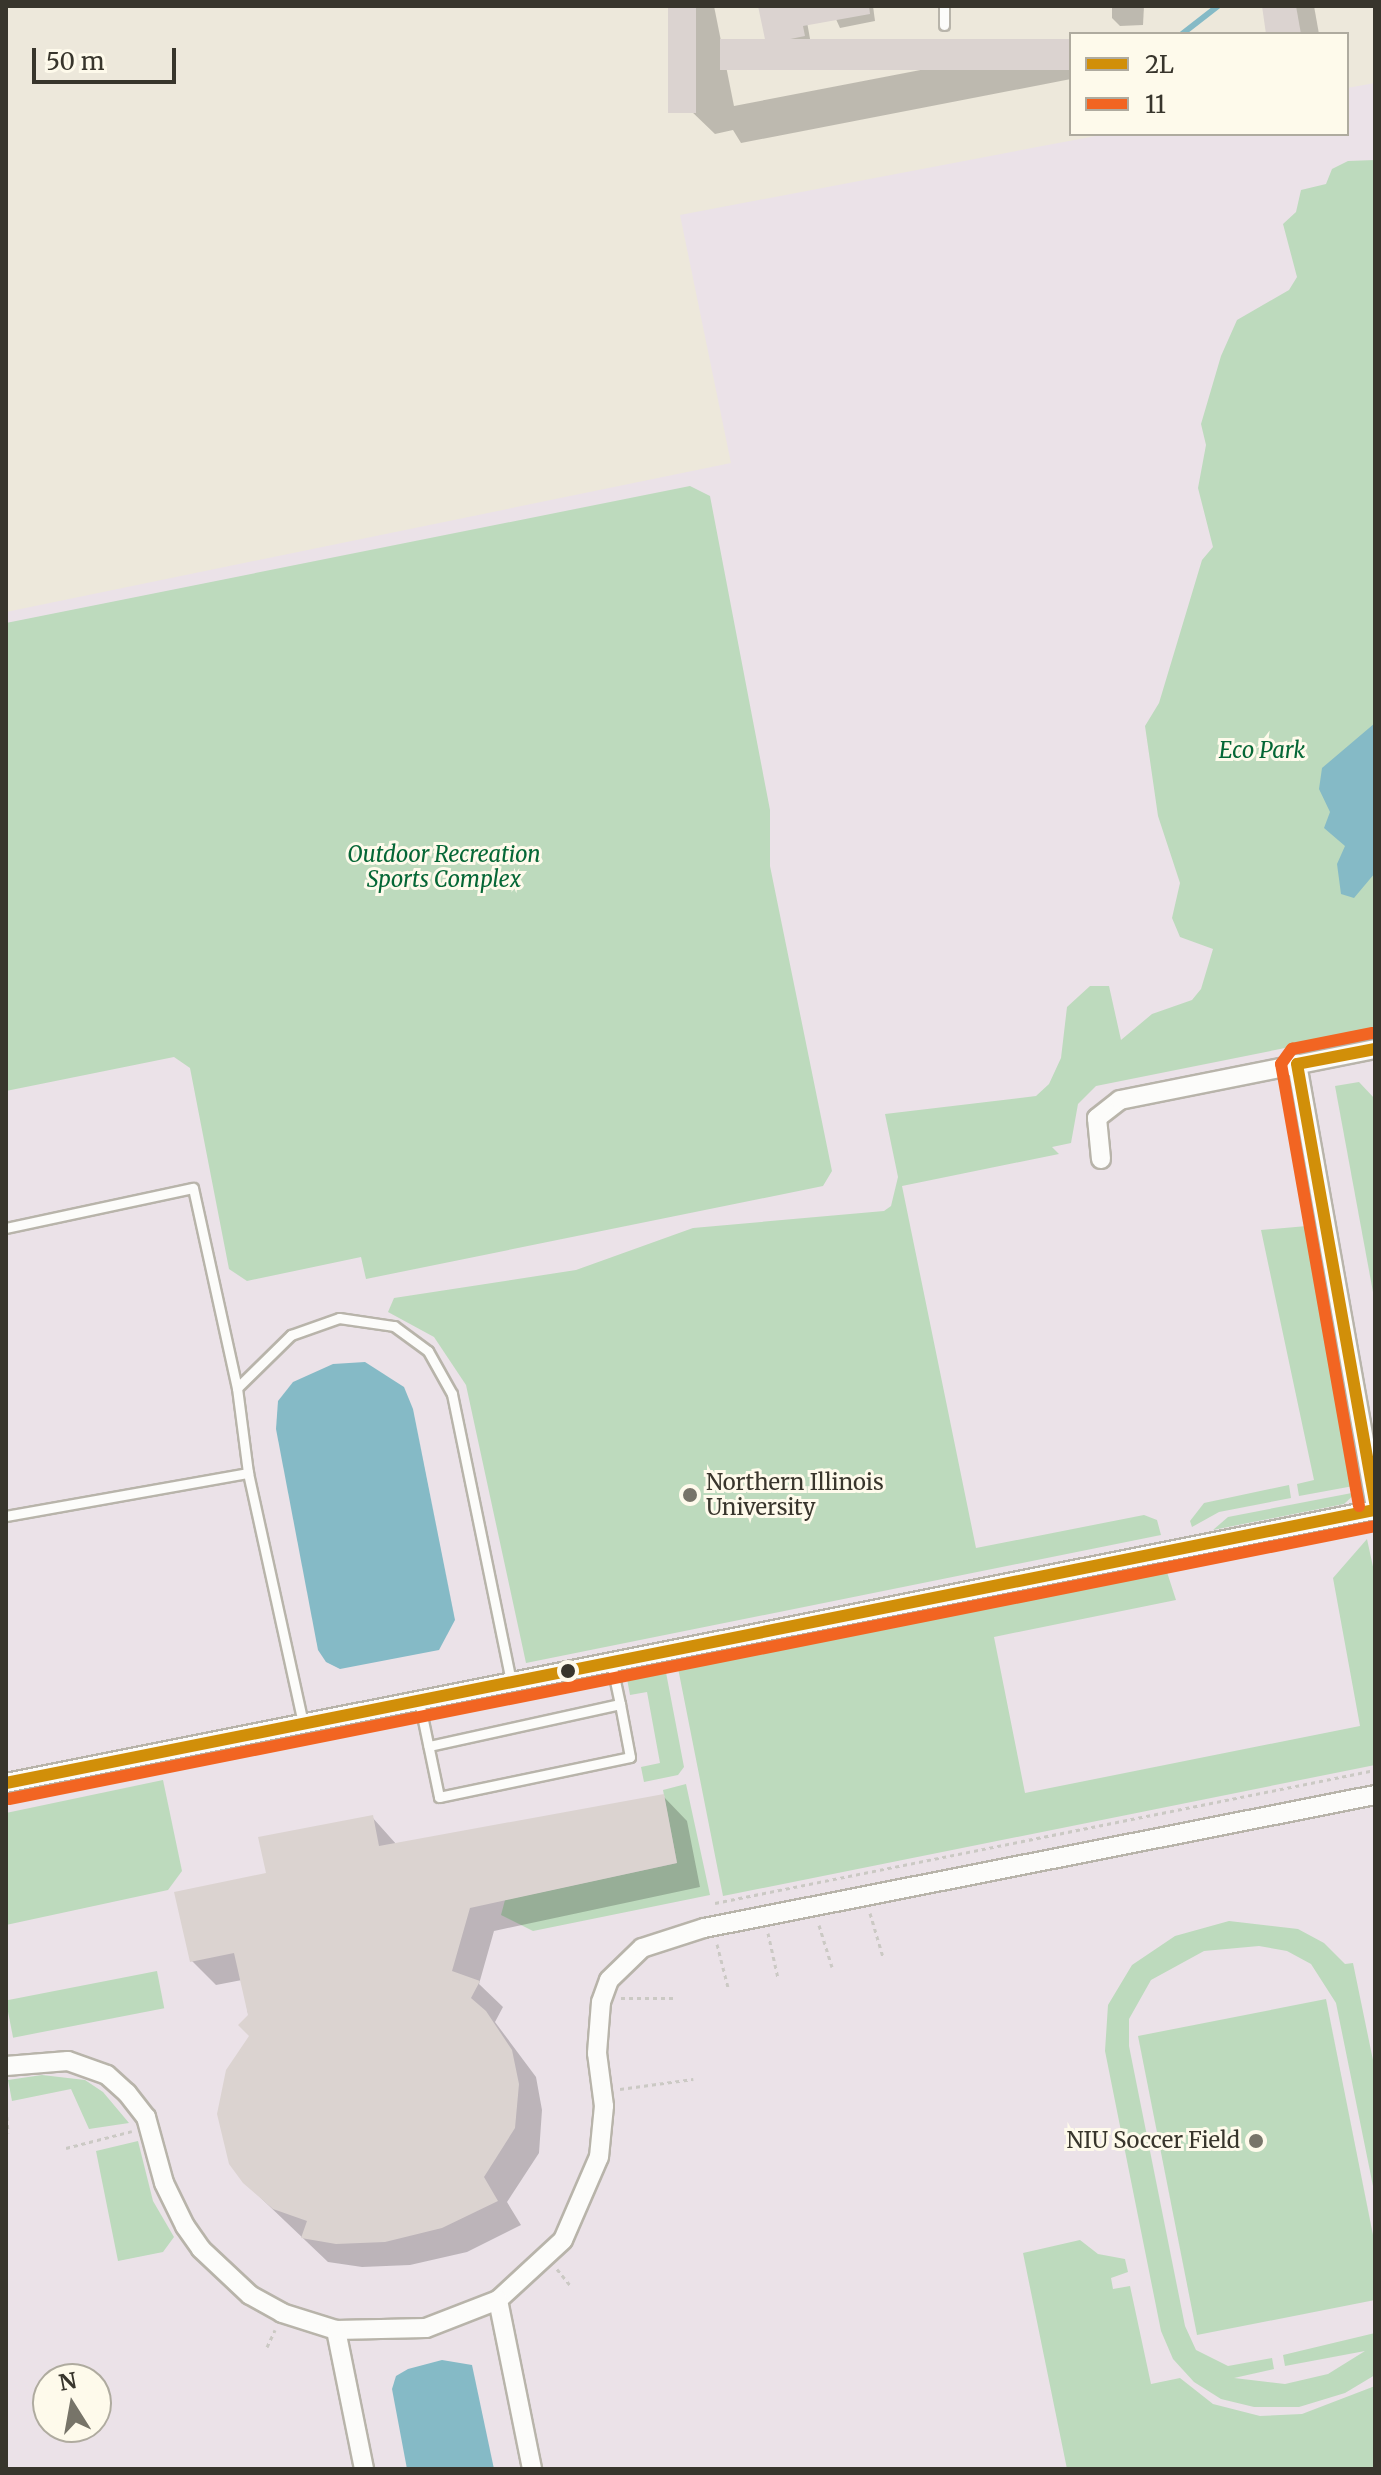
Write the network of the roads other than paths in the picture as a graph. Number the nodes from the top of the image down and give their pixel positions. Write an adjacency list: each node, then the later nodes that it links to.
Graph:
1 (944, 6): 2 (lane)
2 (944, 25)
3 (1375, 1049): 4 (street)
4 (1297, 1064): 5 (street); 9 (street)
5 (1101, 1159)
6 (6, 1228): 7 (lane)
7 (237, 1388): 8 (lane); 13 (lane)
8 (248, 1473): 11 (lane); 16 (lane)
9 (1375, 1503)
10 (1375, 1510): 12 (street)
11 (6, 1516)
12 (611, 1662): 13 (street); 15 (lane)
13 (511, 1682): 14 (street)
14 (419, 1701): 16 (street); 17 (lane)
15 (620, 1704): 17 (lane); 17 (lane)
16 (303, 1724): 18 (street)
17 (429, 1746)
18 (6, 1783)
19 (1375, 1795): 21 (street)
20 (6, 2066): 22 (street)
21 (498, 2300): 22 (street); 24 (street)
22 (336, 2330): 23 (street)
23 (364, 2469)
24 (532, 2469)

